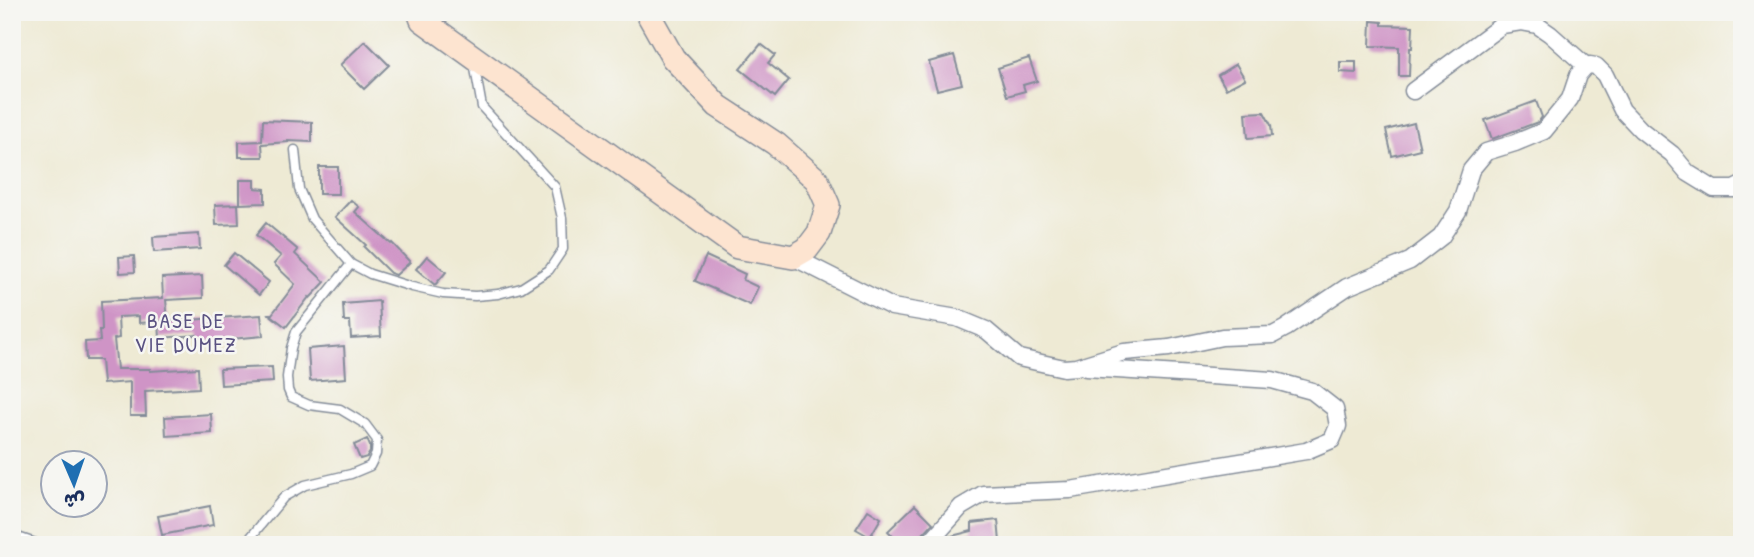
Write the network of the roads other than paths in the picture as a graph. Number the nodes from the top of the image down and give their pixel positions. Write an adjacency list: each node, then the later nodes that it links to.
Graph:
1 (419, 12): 3 (street)
2 (647, 12): 8 (street)
3 (472, 56): 8 (street); 9 (lane)
4 (1586, 66): 5 (street); 7 (street); 10 (street)
5 (1413, 91)
6 (295, 150): 9 (lane)
7 (1742, 185)
8 (793, 257): 10 (street)
9 (351, 264): 13 (lane)
10 (1076, 368): 14 (street)
11 (12, 535): 12 (lane)
12 (41, 545)
13 (242, 545)
14 (927, 545)

